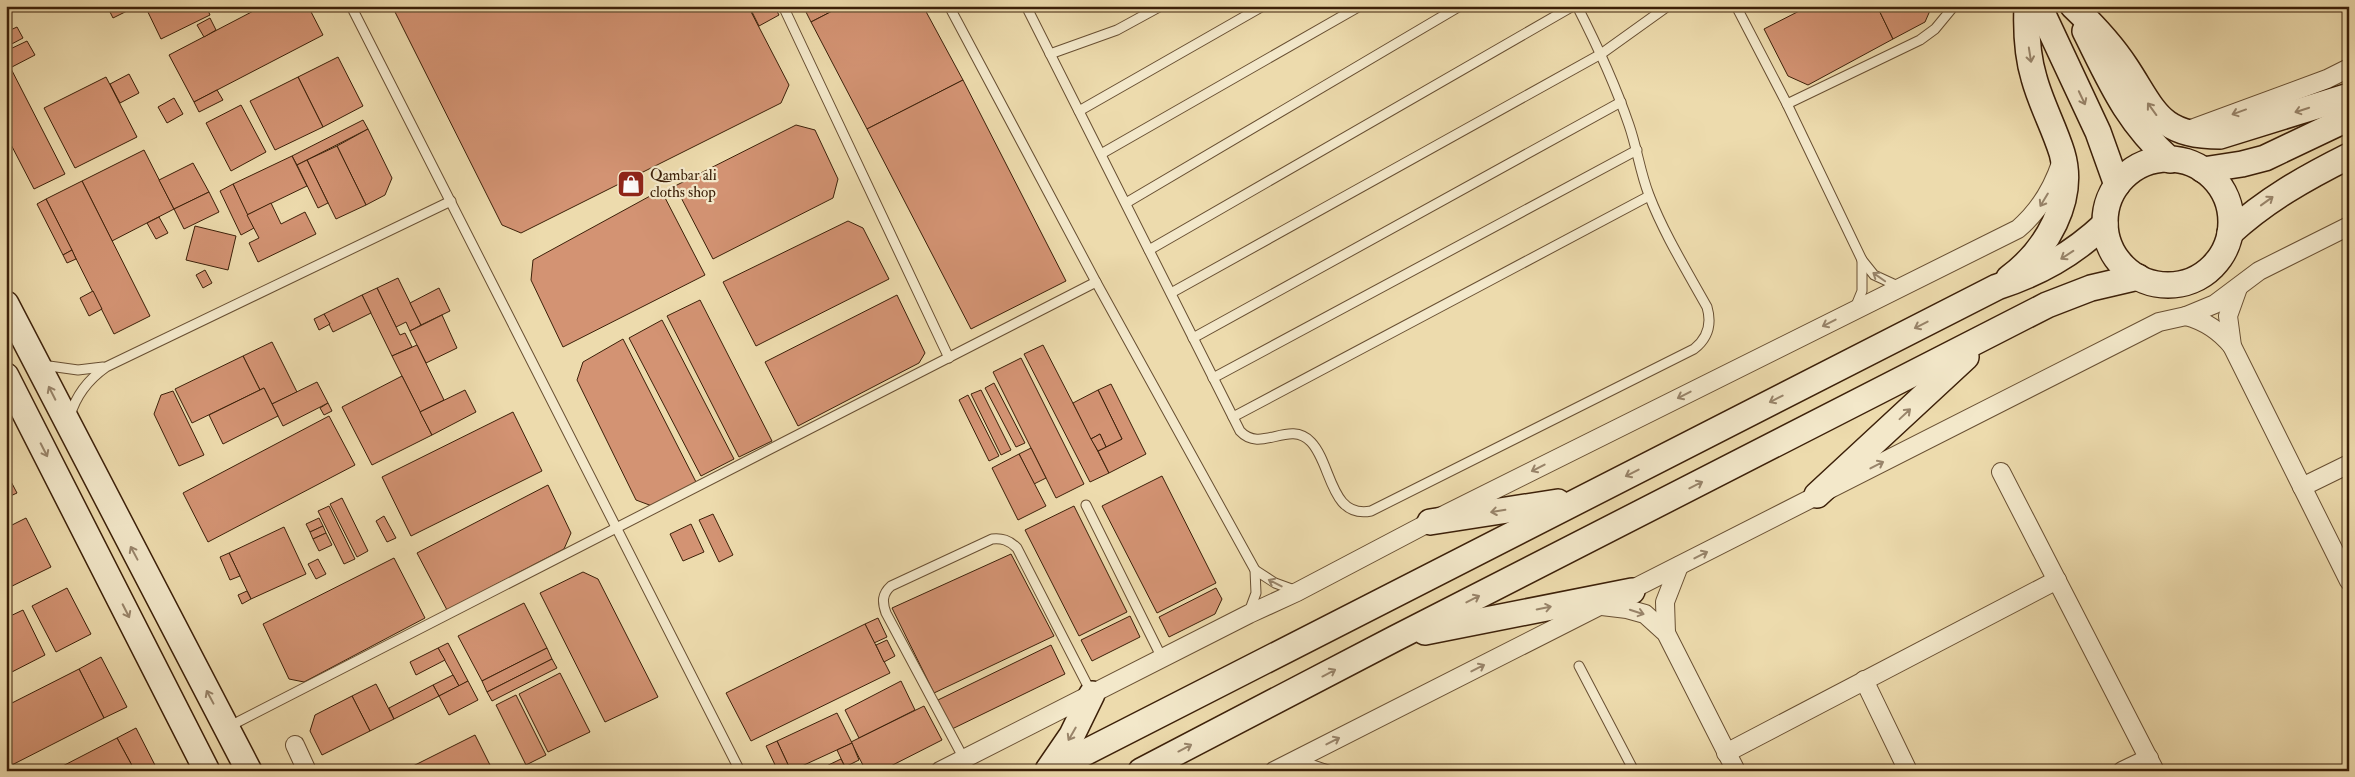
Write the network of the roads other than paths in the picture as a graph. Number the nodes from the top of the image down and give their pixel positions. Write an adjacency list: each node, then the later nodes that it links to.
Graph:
1 (351, 6): 33 (lane)
2 (783, 6): 52 (lane)
3 (949, 6): 41 (lane)
4 (1026, 6): 16 (lane)
5 (1161, 6): 16 (lane)
6 (1263, 6): 22 (lane)
7 (1360, 6): 26 (lane)
8 (1460, 6): 34 (lane)
9 (1575, 6): 17 (lane); 38 (lane)
10 (1668, 6): 17 (lane)
11 (1736, 6): 21 (lane)
12 (1954, 6): 21 (lane)
13 (2027, 6): 27 (main road, one-way to 27)
14 (2039, 6): 31 (main road, one-way to 31)
15 (2073, 6): 24 (main road, one-way to 15); 29 (main road)
16 (1050, 54): 22 (lane)
17 (1600, 54): 20 (lane); 45 (lane)
18 (2349, 68): 24 (street, one-way to 24)
19 (2349, 96): 24 (main road, one-way to 24)
20 (1621, 102): 25 (lane); 50 (lane)
21 (1787, 104): 39 (lane)
22 (1079, 111): 26 (lane)
23 (2349, 118): 30 (main road)
24 (2186, 132)
25 (1637, 150): 32 (lane); 56 (lane)
26 (1101, 154): 34 (lane)
27 (2063, 156): 42 (main road); 44 (street, one-way to 44)
28 (2348, 156): 37 (main road, one-way to 28)
29 (2170, 160): 30 (main road); 31 (main road)
30 (2203, 170): 37 (main road)
31 (2117, 185): 35 (main road)
32 (1649, 196): 57 (lane); 57 (lane)
33 (451, 201): 54 (lane); 66 (lane)
34 (1126, 204): 38 (lane)
35 (2104, 224): 40 (main road); 42 (main road, one-way to 42)
36 (2349, 226): 43 (street)
37 (2230, 233): 40 (main road)
38 (1149, 250): 45 (lane)
39 (1862, 260): 44 (lane, one-way to 39); 47 (lane)
40 (2138, 277): 49 (main road)
41 (1096, 282): 52 (lane); 68 (lane)
42 (1997, 287): 63 (main road, one-way to 63)
43 (2239, 287): 48 (street); 51 (street)
44 (1900, 288): 47 (street)
45 (1171, 293): 50 (lane)
46 (6, 304): 53 (main road)
47 (1854, 310): 65 (street, one-way to 65)
48 (2186, 316): 51 (street); 62 (street, one-way to 48)
49 (1989, 336): 62 (main road, one-way to 49); 76 (main road, one-way to 49)
50 (1193, 338): 56 (lane)
51 (2232, 346): 61 (street)
52 (949, 358): 66 (lane)
53 (37, 363): 54 (lane); 58 (main road, one-way to 53)
54 (106, 367): 58 (lane)
55 (6, 376): 88 (main road, one-way to 88)
56 (1214, 378): 57 (lane)
57 (1233, 417)
58 (68, 426): 81 (main road, one-way to 58)
59 (2349, 464): 61 (street)
60 (2001, 472): 69 (street)
61 (2302, 488): 70 (street)
62 (1817, 495): 67 (street, one-way to 62)
63 (1581, 499): 65 (main road, one-way to 65); 93 (main road)
64 (1086, 505): 77 (lane)
65 (1430, 522): 72 (street)
66 (616, 527): 81 (lane); 91 (lane)
67 (1679, 566): 71 (street); 75 (street)
68 (1255, 570): 72 (lane, one-way to 68); 74 (lane)
69 (2058, 580): 79 (street); 86 (street)
70 (2349, 581)
71 (1632, 590): 73 (street); 76 (main road, one-way to 71)
72 (1298, 592): 74 (street)
73 (1601, 606): 75 (street, one-way to 75); 85 (street, one-way to 73)
74 (1249, 614): 77 (street)
75 (1666, 633): 83 (street)
76 (1394, 639): 94 (main road, one-way to 76)
77 (1162, 658): 80 (street)
78 (1579, 666): 97 (lane)
79 (1864, 680): 83 (street); 98 (street)
80 (1092, 694): 84 (street); 84 (lane); 93 (main road, one-way to 93)
81 (226, 728): 89 (main road)
82 (295, 745): 90 (street)
83 (1726, 753): 87 (street)
84 (964, 759): 92 (street)
85 (1296, 760): 95 (street); 96 (lane)
86 (2152, 764): 99 (street)
87 (1735, 770)
88 (207, 771)
89 (249, 771)
90 (307, 771)
91 (740, 771)
92 (940, 771)
93 (1048, 771)
94 (1141, 771)
95 (1274, 771)
96 (1331, 771)
97 (1634, 771)
98 (1908, 771)
99 (2122, 771)

